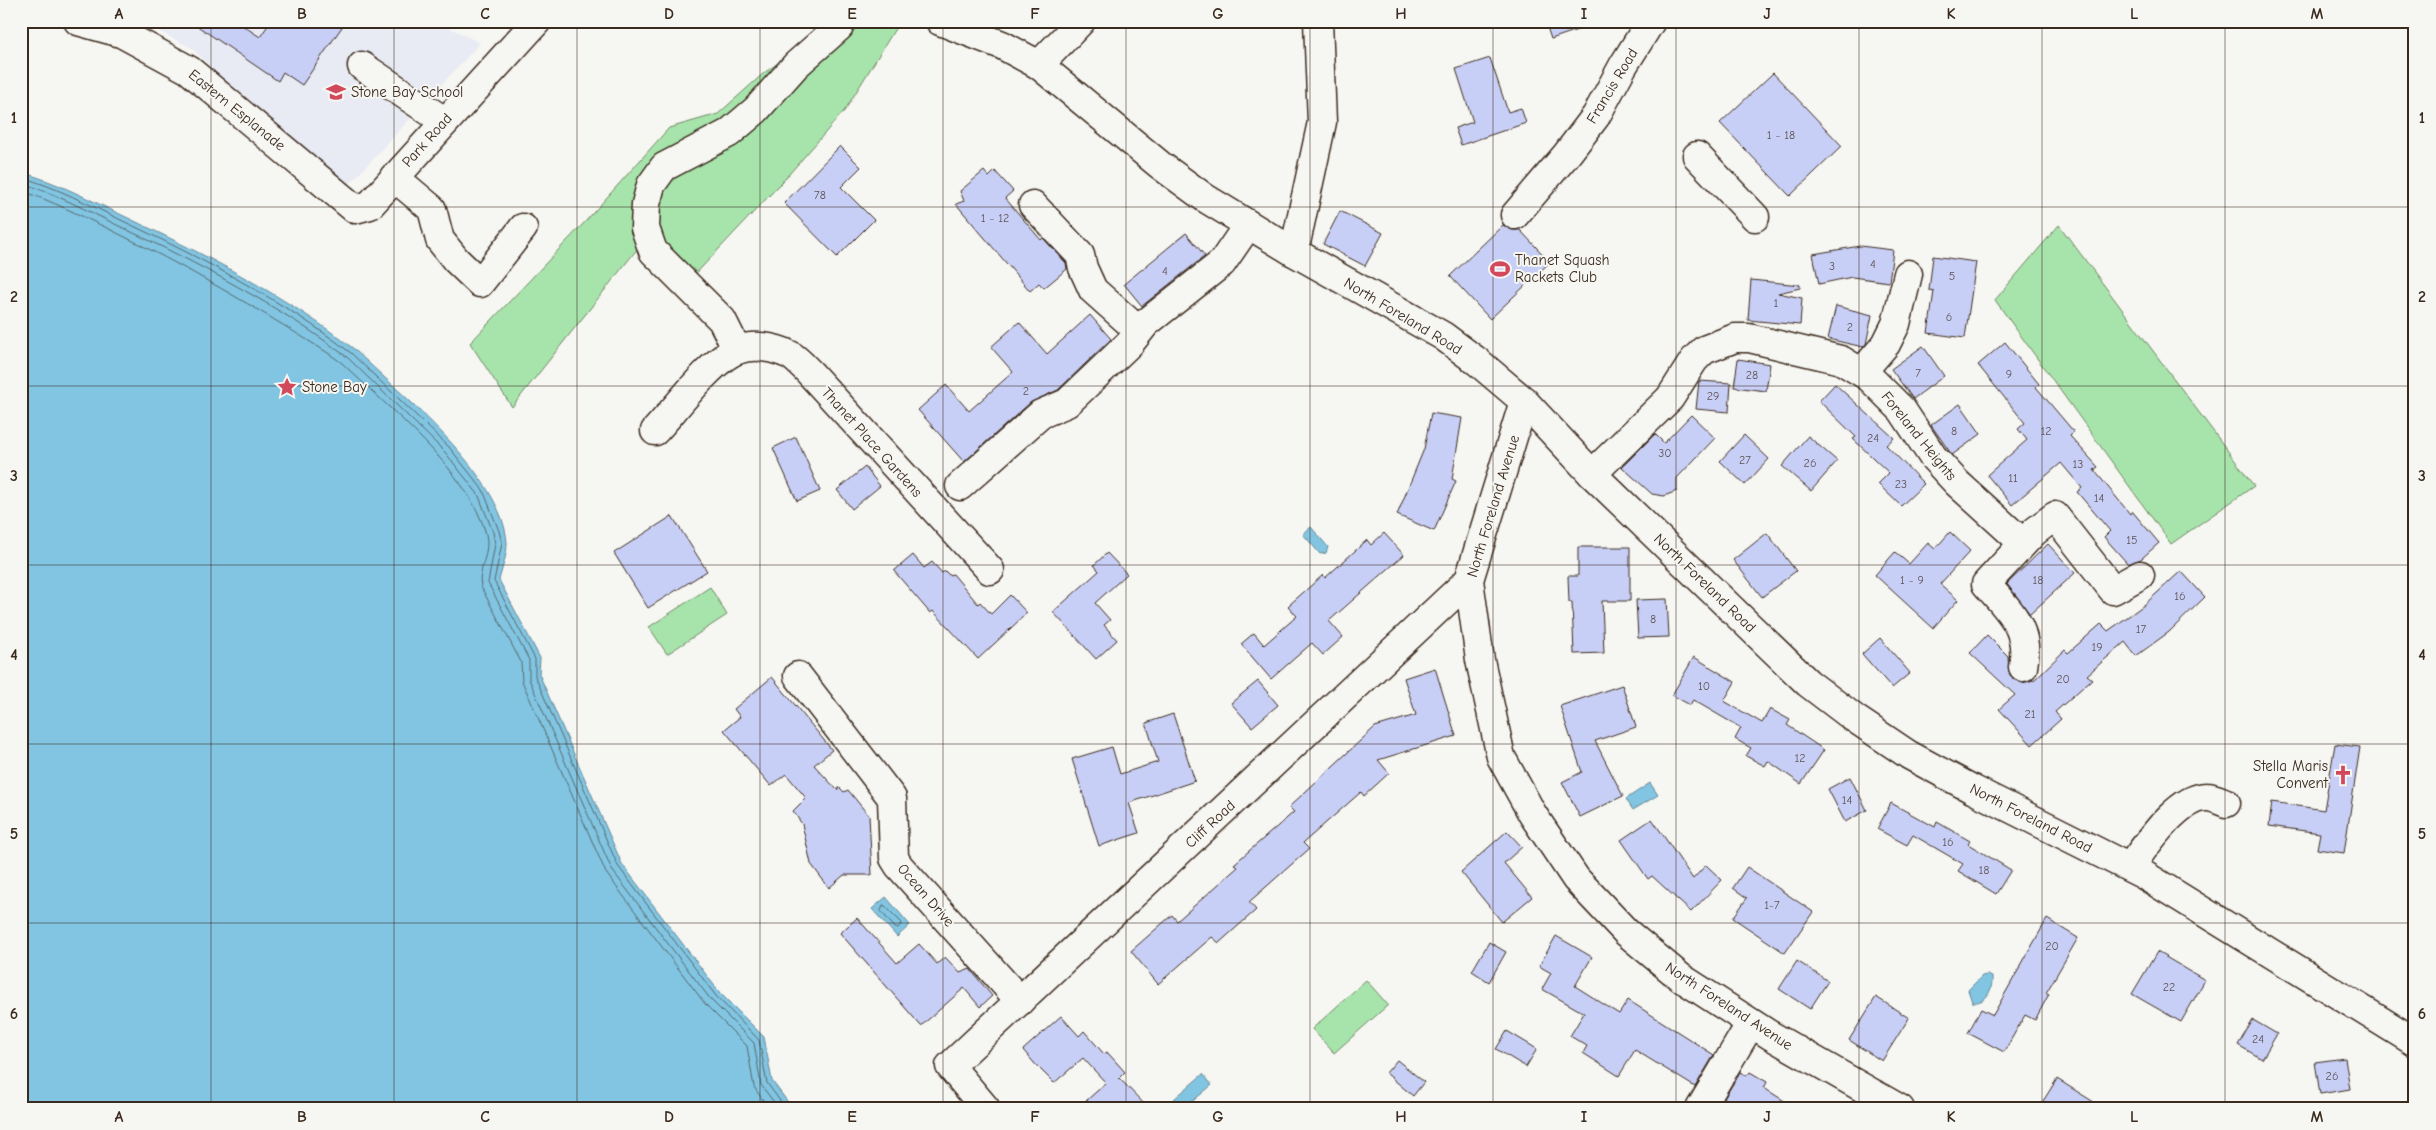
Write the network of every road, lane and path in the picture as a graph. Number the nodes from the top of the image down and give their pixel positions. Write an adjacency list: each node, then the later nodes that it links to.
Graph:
1 (78, 21): 15 (street, Eastern Esplanade)
2 (537, 21): 10 (street, Park Road)
3 (841, 21): 22 (street)
4 (940, 21): 8 (street, North Foreland Road)
5 (1081, 21): 8 (street)
6 (1318, 21): 19 (street)
7 (1652, 21): 13 (street, Francis Road)
8 (1039, 65): 17 (street, North Foreland Road)
9 (362, 66): 10 (street)
10 (444, 121): 12 (street, Park Road)
11 (1697, 156): 16 (street)
12 (394, 177): 15 (street, Park Road); 18 (street)
13 (1520, 198)
14 (1034, 205): 21 (street)
15 (355, 209)
16 (1755, 217)
17 (1248, 225): 19 (street, North Foreland Road); 21 (street)
18 (523, 228)
19 (1294, 252): 24 (street, North Foreland Road)
20 (1908, 274): 23 (street)
21 (1139, 331): 27 (street)
22 (737, 350): 25 (street, Thanet Place Gardens); 29 (street, Thanet Place Gardens)
23 (1862, 372): 26 (street, Foreland Heights); 28 (street, Foreland Heights)
24 (1524, 401): 26 (street, North Foreland Road); 31 (street, North Foreland Avenue)
25 (655, 431)
26 (1592, 474): 35 (street, North Foreland Road)
27 (960, 486)
28 (2029, 538): 30 (street); 32 (street)
29 (990, 570)
30 (2140, 574)
31 (1469, 580): 36 (street, Cliff Road); 37 (street, North Foreland Avenue)
32 (2023, 667)
33 (798, 676): 36 (street, Ocean Drive)
34 (2226, 803): 35 (street)
35 (2130, 867): 38 (street, North Foreland Road)
36 (1020, 1001): 39 (street, Cliff Road)
37 (1751, 1023): 40 (street); 41 (street, North Foreland Avenue)
38 (2415, 1042)
39 (986, 1109)
40 (1700, 1109)
41 (1900, 1109)

